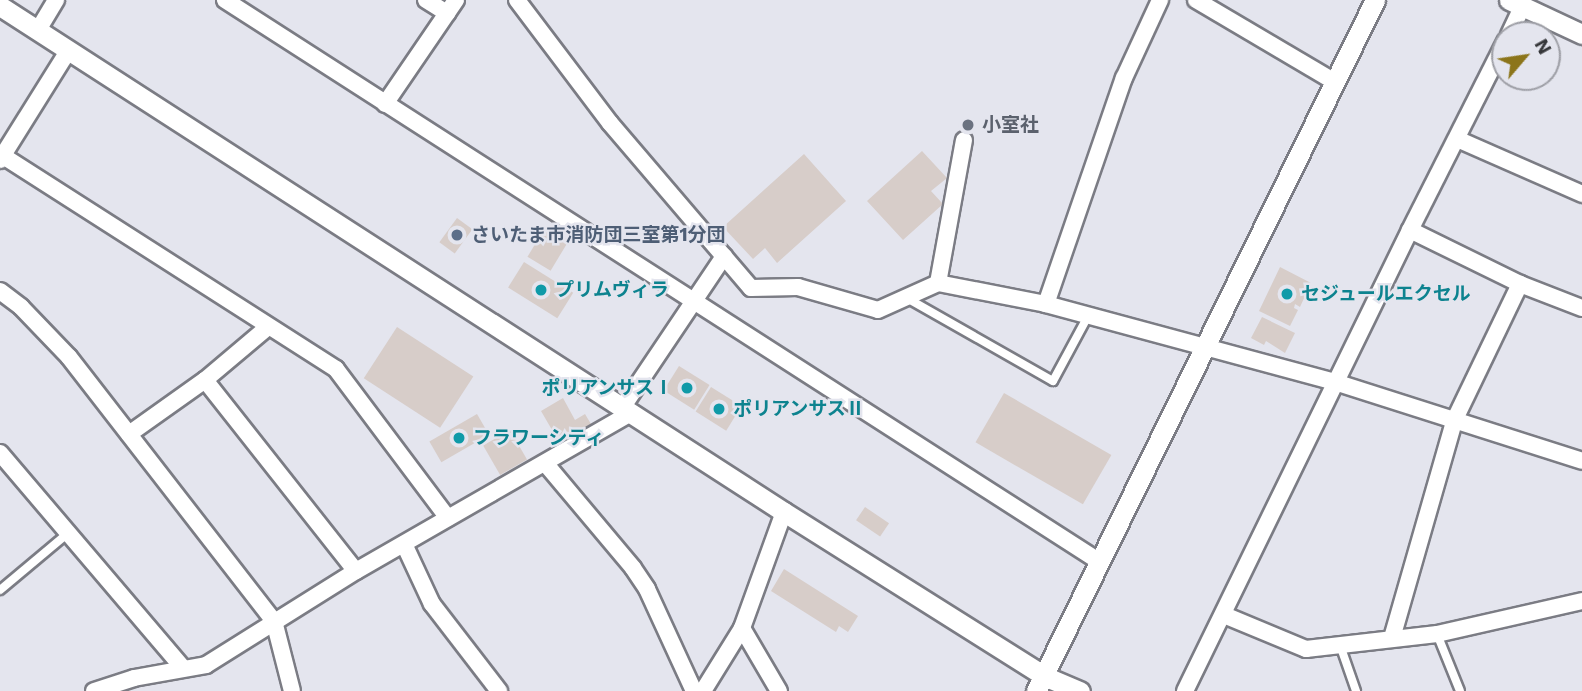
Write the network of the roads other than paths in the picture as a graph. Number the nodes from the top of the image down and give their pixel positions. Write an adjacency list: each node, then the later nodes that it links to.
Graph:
1 (57, 0): 12 (street)
2 (225, 0): 17 (street)
3 (426, 0): 10 (street)
4 (518, 0): 23 (street)
5 (1160, 0): 29 (street)
6 (1196, 0): 16 (street)
7 (1375, 0): 16 (street)
8 (1523, 4): 11 (street); 13 (street)
9 (0, 6): 12 (street)
10 (452, 7): 17 (street)
11 (1515, 21)
12 (38, 30): 14 (street)
13 (1582, 34)
14 (68, 51): 20 (street); 36 (street)
15 (1491, 70): 18 (street)
16 (1335, 82): 33 (street)
17 (385, 104): 28 (street)
18 (1457, 139): 21 (street); 22 (street)
19 (964, 140): 24 (street)
20 (1, 156): 32 (street)
21 (1582, 194)
22 (1410, 230): 25 (street); 35 (street)
23 (724, 256): 27 (street); 28 (street)
24 (938, 283): 27 (street); 29 (street)
25 (1520, 284): 30 (street); 37 (street)
26 (0, 291): 38 (street)
27 (905, 297): 31 (lane)
28 (691, 301): 36 (street); 46 (street)
29 (1046, 304): 31 (street)
30 (1582, 308)
31 (1088, 316): 33 (street)
32 (268, 327): 34 (street); 43 (street)
33 (1204, 347): 35 (street); 46 (street)
34 (205, 380): 38 (street); 47 (street)
35 (1335, 382): 37 (street); 50 (street)
36 (626, 411): 41 (street); 42 (street)
37 (1455, 419): 40 (street); 54 (street)
38 (129, 435): 51 (street)
39 (0, 453): 44 (street)
40 (1582, 461)
41 (545, 463): 43 (street); 61 (street)
42 (784, 512): 52 (street); 57 (street)
43 (448, 518): 45 (street)
44 (67, 534): 48 (lane); 56 (street)
45 (404, 544): 47 (street); 60 (street)
46 (1100, 562): 57 (street)
47 (356, 571): 51 (street)
48 (0, 590)
49 (1582, 601): 53 (street)
50 (1224, 615): 55 (street); 65 (street)
51 (274, 621): 56 (street); 59 (street)
52 (742, 628): 62 (street); 63 (street)
53 (1437, 634): 54 (street); 67 (lane)
54 (1392, 638): 55 (street)
55 (1340, 645): 66 (lane)
56 (183, 668): 58 (street)
57 (1040, 683): 64 (street)
58 (94, 691)
59 (292, 691)
60 (499, 691)
61 (694, 691)
62 (703, 691)
63 (779, 691)
64 (1080, 691)
65 (1185, 691)
66 (1356, 691)
67 (1460, 691)

